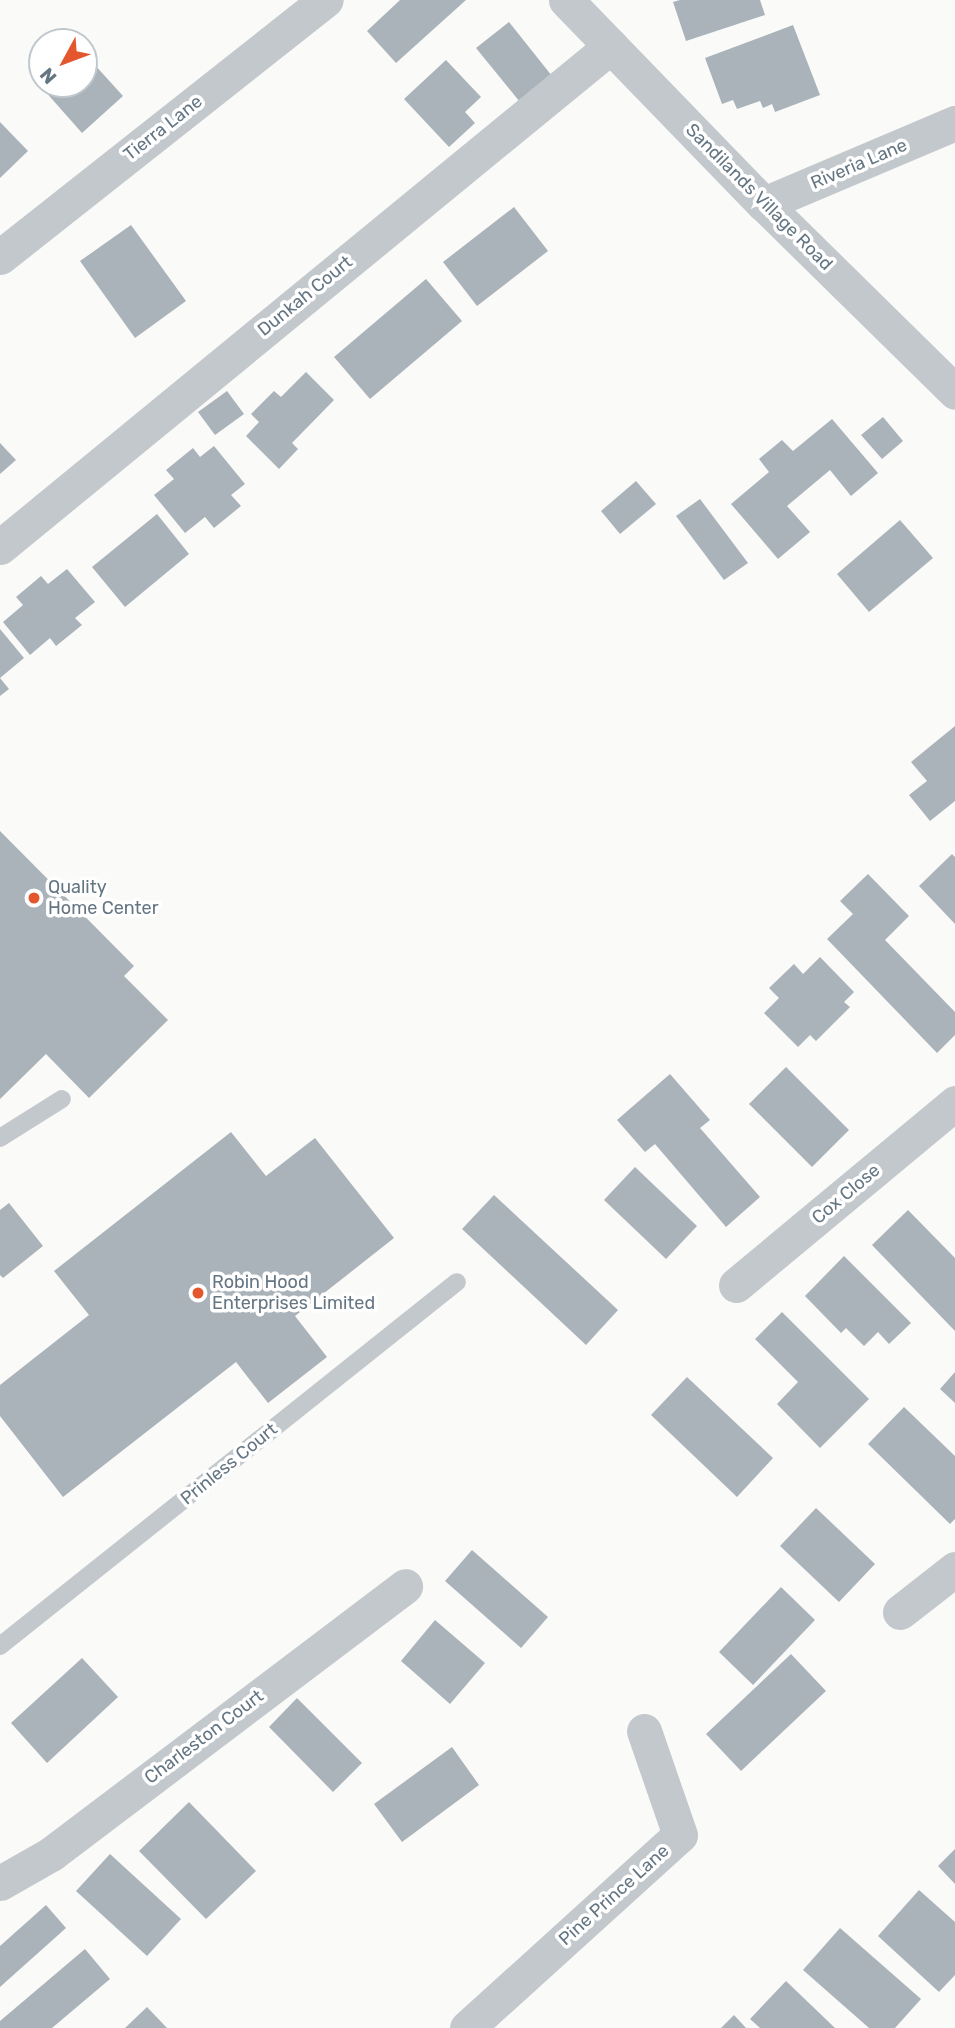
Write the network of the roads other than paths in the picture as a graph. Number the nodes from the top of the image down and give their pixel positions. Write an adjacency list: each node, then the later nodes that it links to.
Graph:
1 (326, 0): 6 (street, Tierra Lane)
2 (566, 0): 3 (street, Sandilands Village Road)
3 (611, 46): 5 (street, Sandilands Village Road); 8 (street, Dunkah Court)
4 (955, 123): 5 (street, Riveria Lane)
5 (764, 204): 7 (street, Sandilands Village Road)
6 (0, 257)
7 (955, 392)
8 (0, 547)
9 (62, 1099): 11 (lane)
10 (955, 1103): 13 (street, Cox Close)
11 (0, 1138)
12 (457, 1282): 17 (lane, Prinless Court)
13 (736, 1285)
14 (955, 1569): 16 (street)
15 (405, 1586): 19 (street, Charleston Court)
16 (900, 1612)
17 (0, 1646)
18 (644, 1731): 20 (street, Pine Prince Lane)
19 (0, 1883)
20 (467, 2028)

